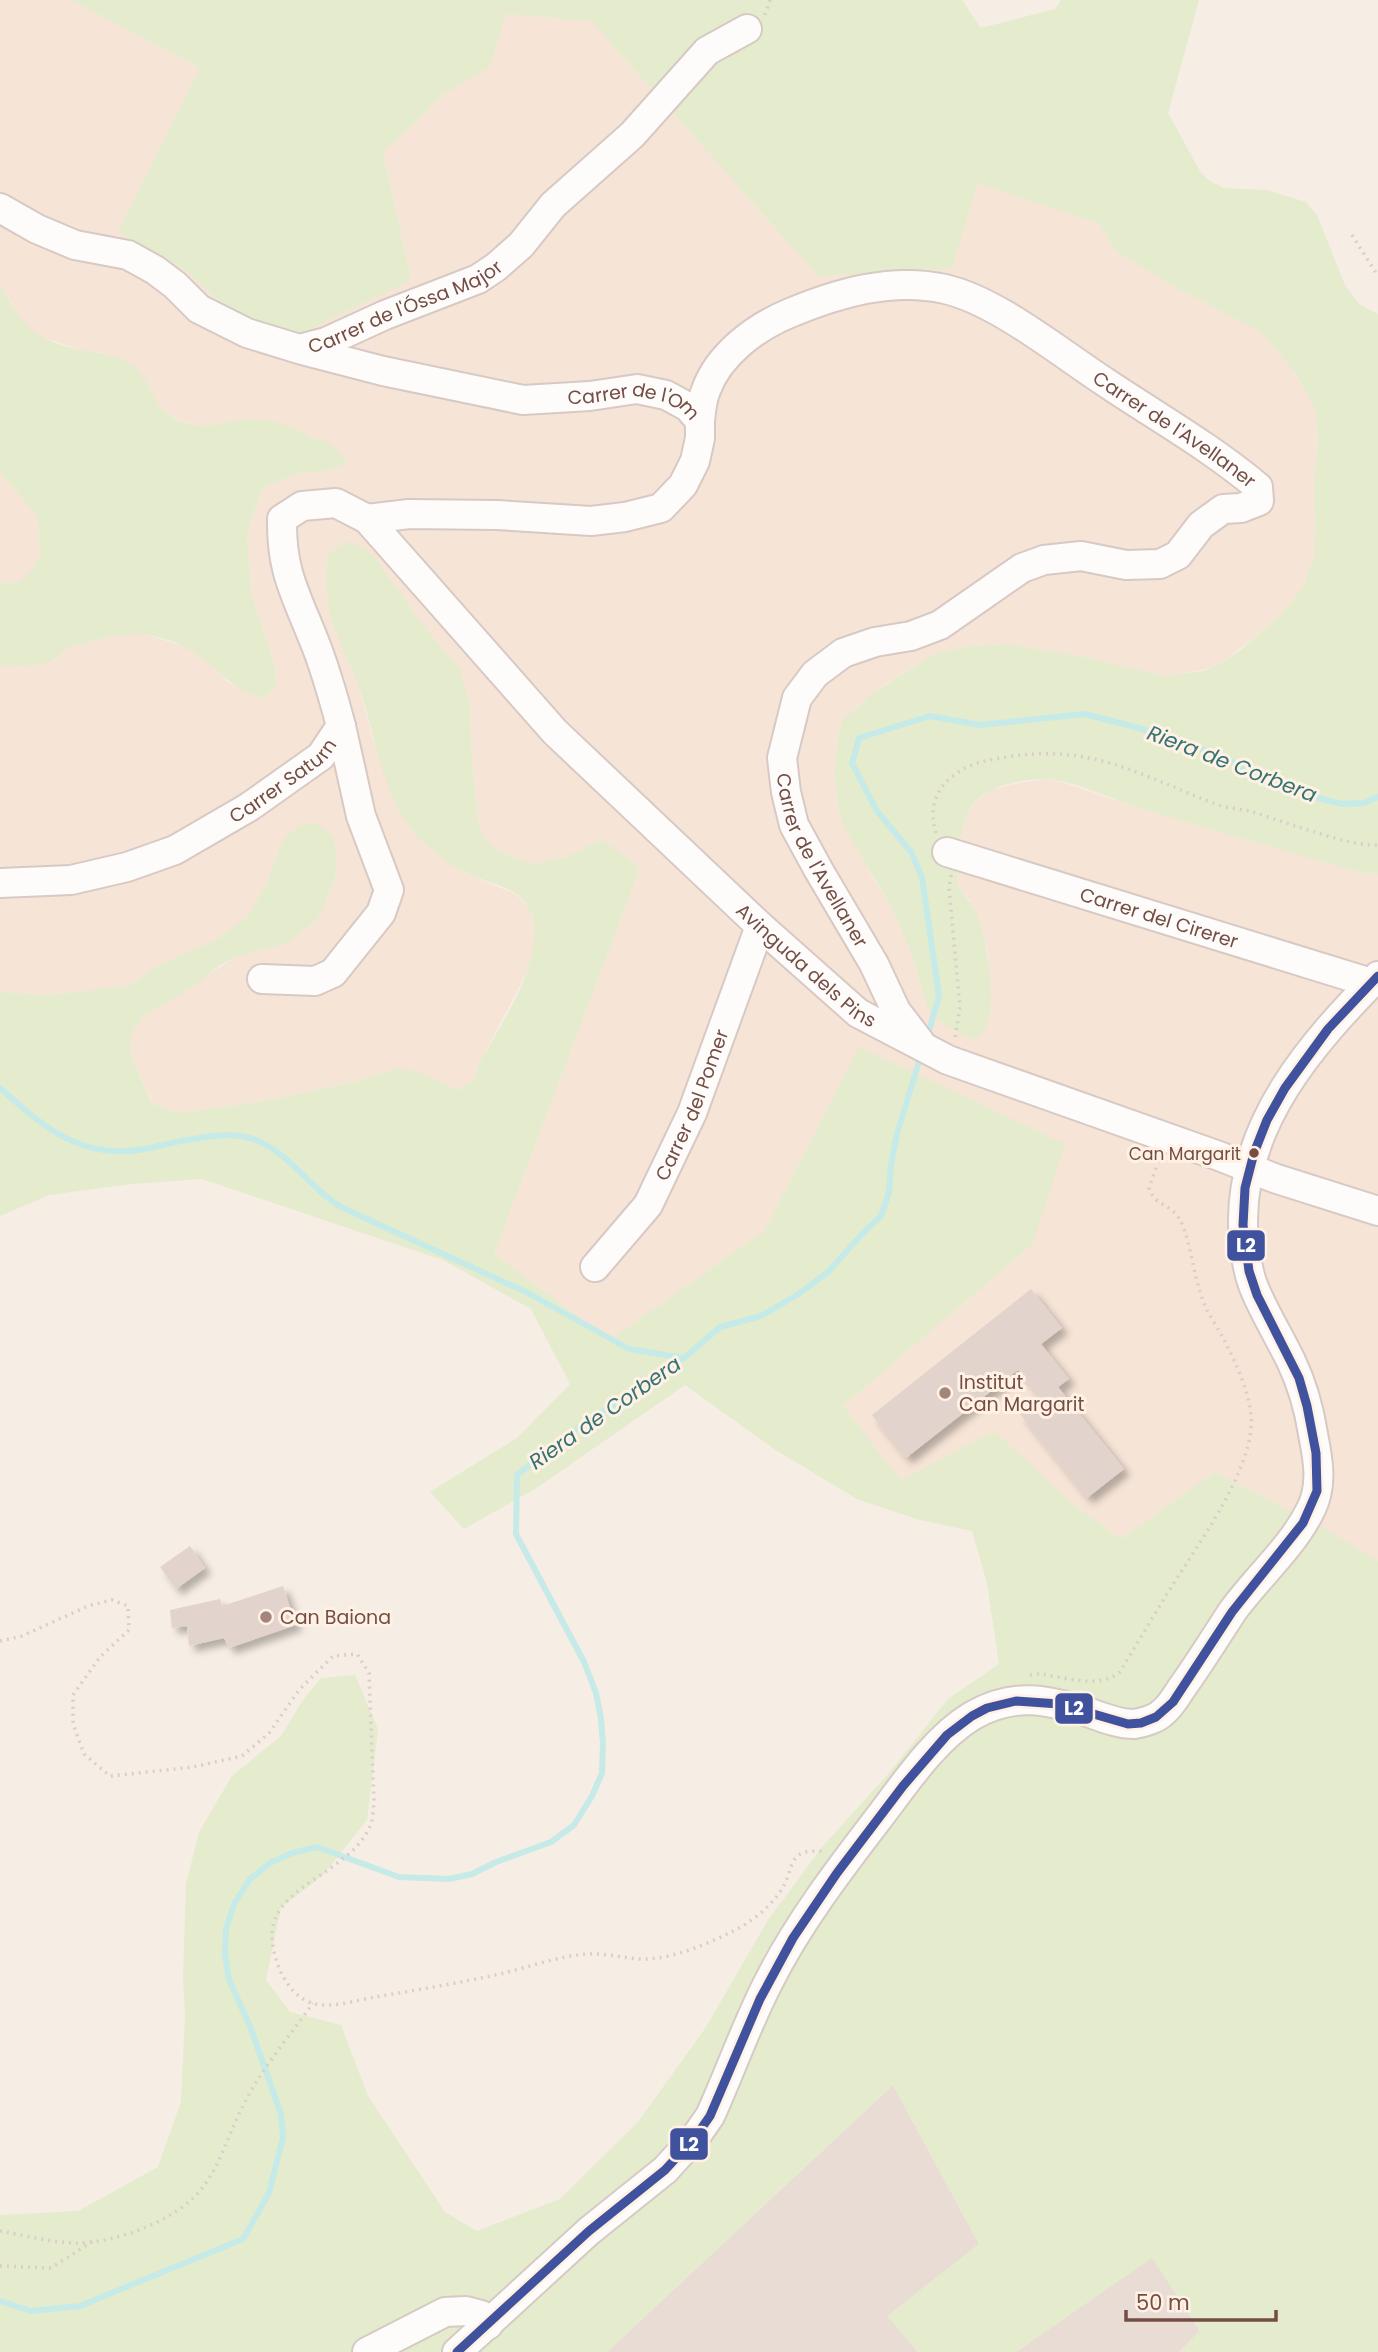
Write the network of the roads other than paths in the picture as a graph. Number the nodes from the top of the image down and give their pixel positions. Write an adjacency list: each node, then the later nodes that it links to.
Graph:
1 (747, 29): 3 (street, Carrer de l'Óssa Major)
2 (0, 208): 3 (street, Carrer de l'Óssa Major)
3 (299, 349): 4 (street, Carrer de l'Om)
4 (700, 421): 5 (street, Carrer de l'Om); 12 (street, Carrer de l'Avellaner)
5 (367, 519): 6 (street, Carrer Saturn); 9 (street, Avinguda dels Pins)
6 (341, 726): 8 (street, Carrer Saturn); 10 (street)
7 (947, 852): 11 (street, Carrer del Cirerer)
8 (0, 883)
9 (760, 926): 12 (street, Avinguda dels Pins); 15 (street, Carrer del Pomer)
10 (262, 979)
11 (1375, 979): 13 (street)
12 (938, 1056): 13 (street, Avinguda dels Pins)
13 (1248, 1167): 14 (street, Avinguda dels Pins); 16 (street)
14 (1378, 1210)
15 (595, 1267)
16 (488, 2325): 17 (street); 18 (street)
17 (367, 2352)
18 (457, 2352)

